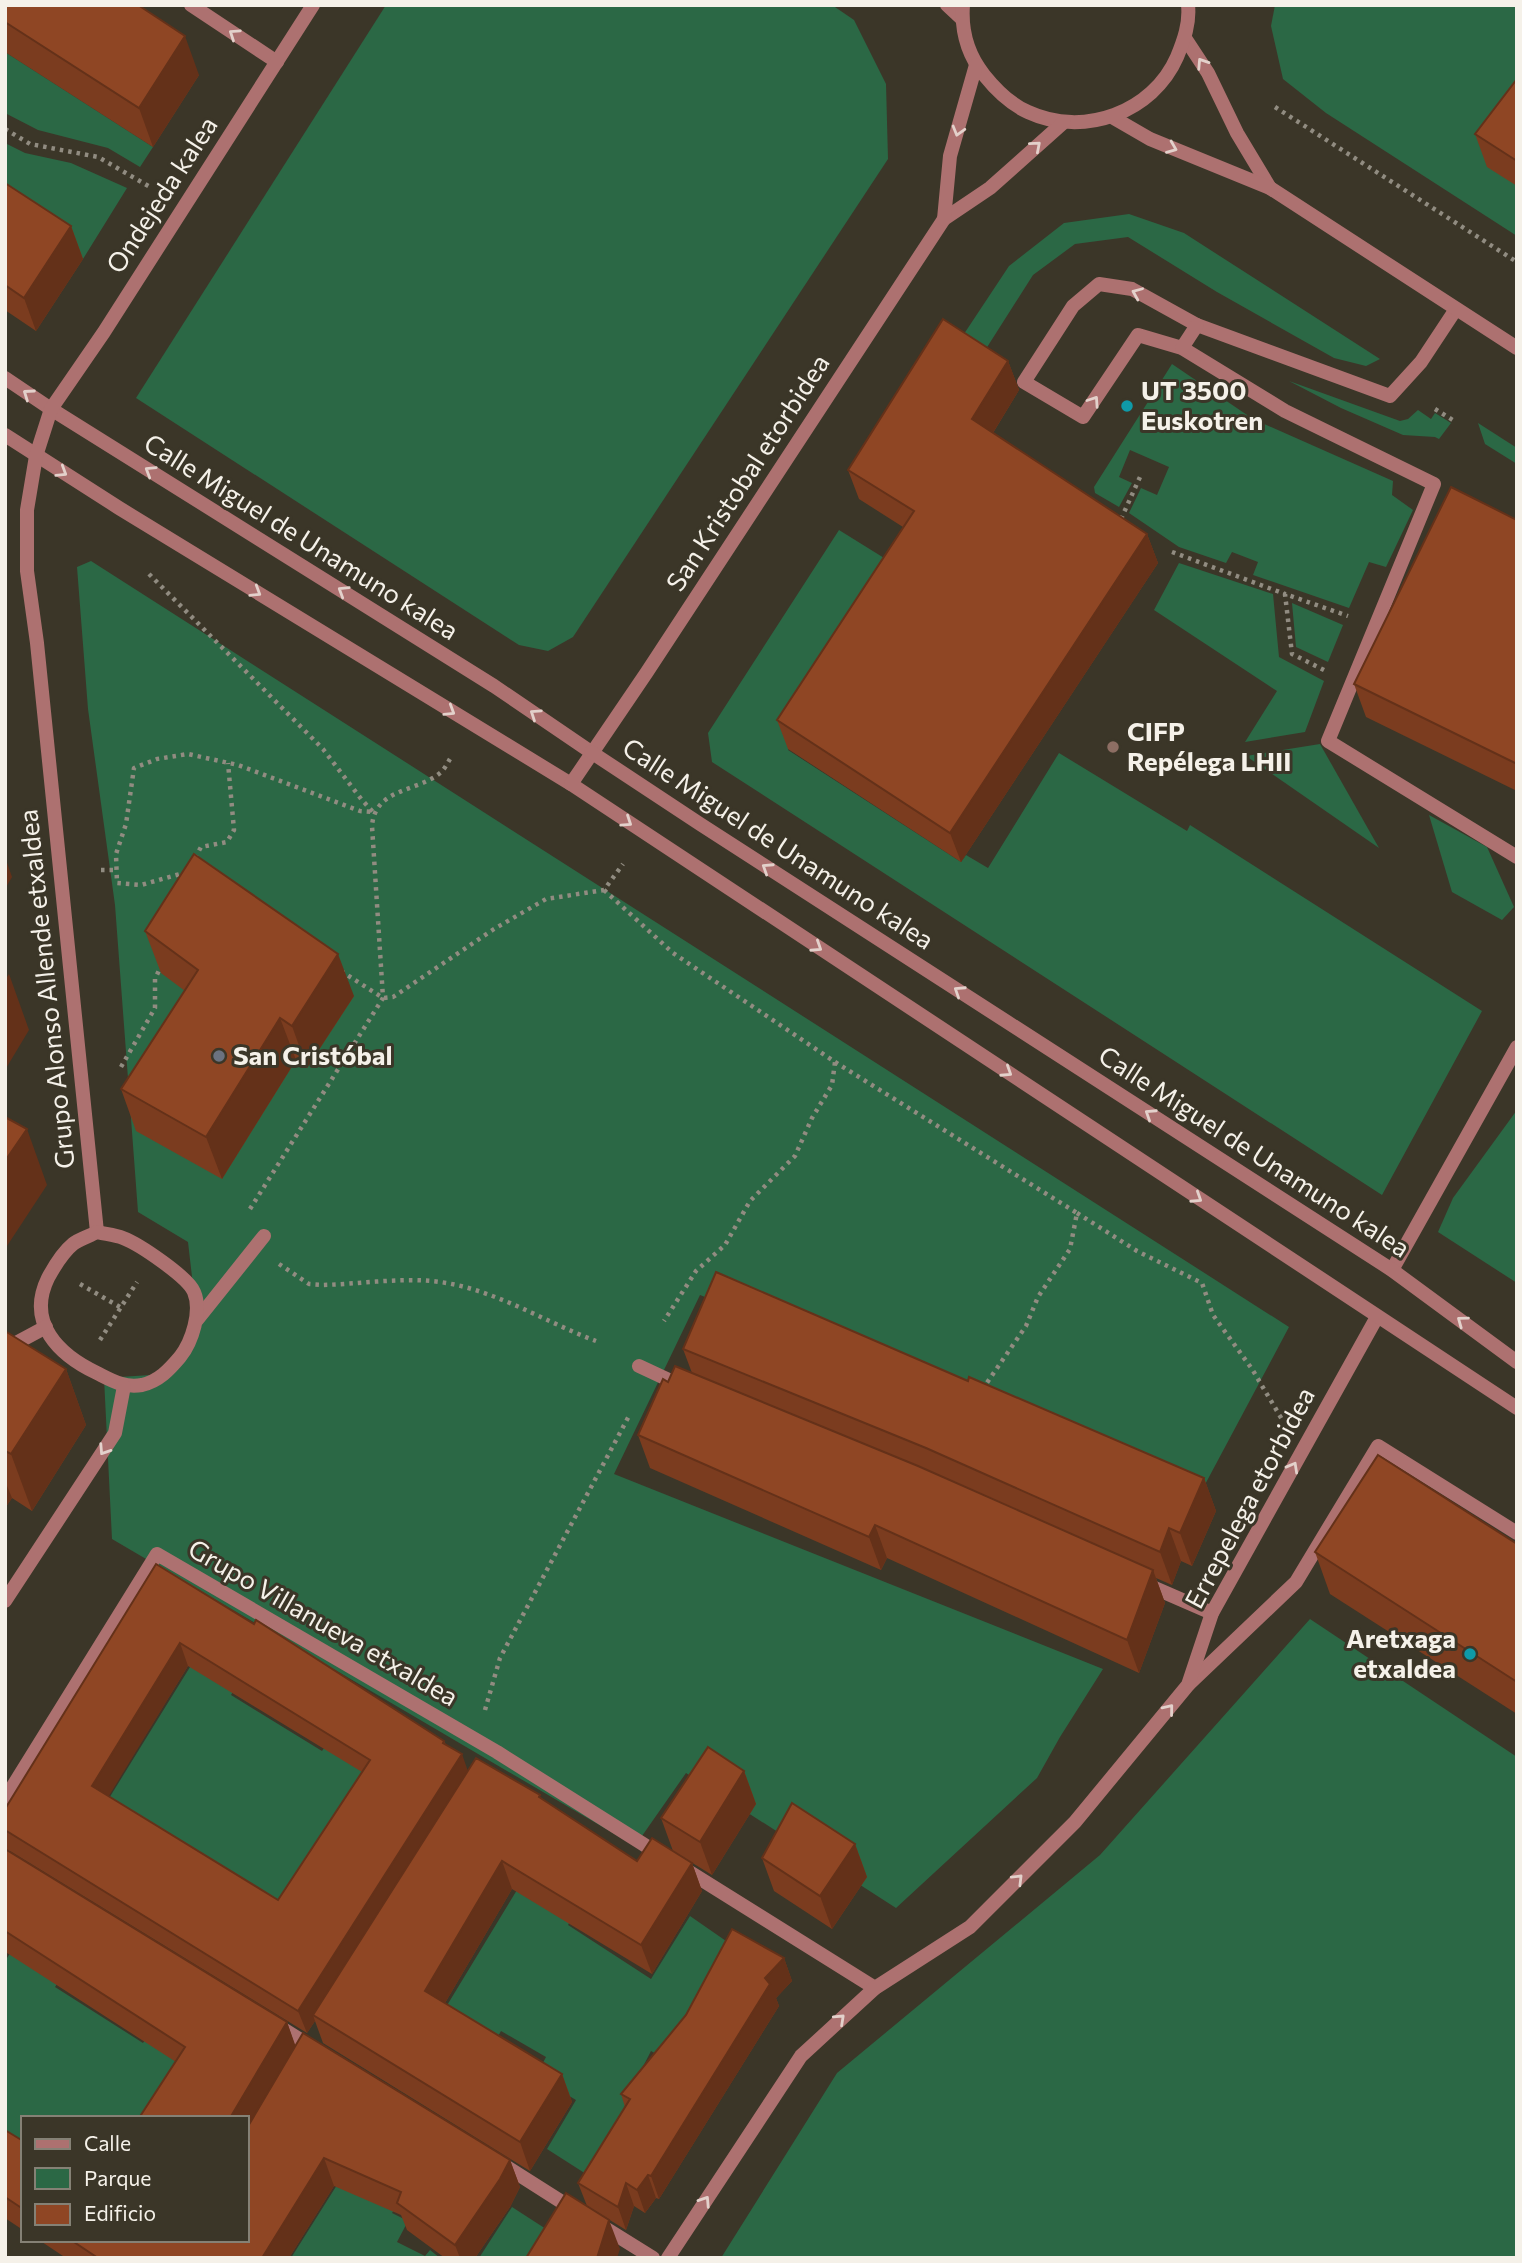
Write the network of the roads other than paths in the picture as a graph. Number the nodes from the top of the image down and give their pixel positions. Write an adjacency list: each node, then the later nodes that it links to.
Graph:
1 (191, 5): 7 (street, one-way to 1)
2 (313, 5): 7 (street, Ondejeda kalea)
3 (947, 5): 5 (street)
4 (1190, 6): 6 (street)
5 (962, 12): 8 (street)
6 (1185, 38): 9 (street); 11 (street, one-way to 6)
7 (276, 62): 18 (street, Ondejeda kalea)
8 (976, 65): 10 (street); 12 (street, San Kristobal etorbidea, one-way to 12)
9 (1112, 117): 10 (street); 11 (street, one-way to 11)
10 (1063, 122): 12 (street, San Kristobal etorbidea, one-way to 10)
11 (1269, 188): 13 (street)
12 (944, 219): 21 (street, San Kristobal etorbidea)
13 (1456, 309): 14 (street); 16 (street)
14 (1197, 325): 15 (street); 15 (street, one-way to 15)
15 (1182, 348): 23 (street)
16 (1517, 348)
17 (5, 378): 18 (street, Calle Miguel de Unamuno kalea, one-way to 17)
18 (51, 410): 20 (street, Grupo Alonso Allende etxaldea); 21 (street, Calle Miguel de Unamuno kalea, one-way to 18)
19 (5, 435): 20 (street)
20 (36, 456): 22 (street, one-way to 22); 25 (street, Grupo Alonso Allende etxaldea)
21 (591, 752): 22 (street, San Kristobal etorbidea); 27 (street, Calle Miguel de Unamuno kalea, one-way to 21)
22 (571, 784): 28 (street, one-way to 28)
23 (1517, 857)
24 (1517, 1047): 27 (street)
25 (97, 1232): 29 (street); 30 (street)
26 (264, 1236): 29 (street)
27 (1392, 1270): 32 (street, Calle Miguel de Unamuno kalea, one-way to 27)
28 (1377, 1317): 36 (street); 40 (street, Errepelega etorbidea, one-way to 28)
29 (197, 1320): 34 (street)
30 (46, 1327): 31 (street); 34 (street)
31 (5, 1349)
32 (1517, 1362)
33 (639, 1366): 35 (street)
34 (124, 1386): 39 (street, one-way to 39)
35 (698, 1393)
36 (1517, 1408)
37 (1517, 1533): 41 (street)
38 (1131, 1577): 40 (street)
39 (5, 1601)
40 (1212, 1613): 41 (street, Errepelega etorbidea)
41 (1188, 1685): 43 (street, Errepelega etorbidea, one-way to 41)
42 (5, 1799): 43 (street, Grupo Villanueva etxaldea)
43 (875, 1987): 48 (street, Errepelega etorbidea, one-way to 43)
44 (263, 2017): 45 (street)
45 (313, 2048)
46 (487, 2155): 47 (street)
47 (653, 2258)
48 (668, 2258)

